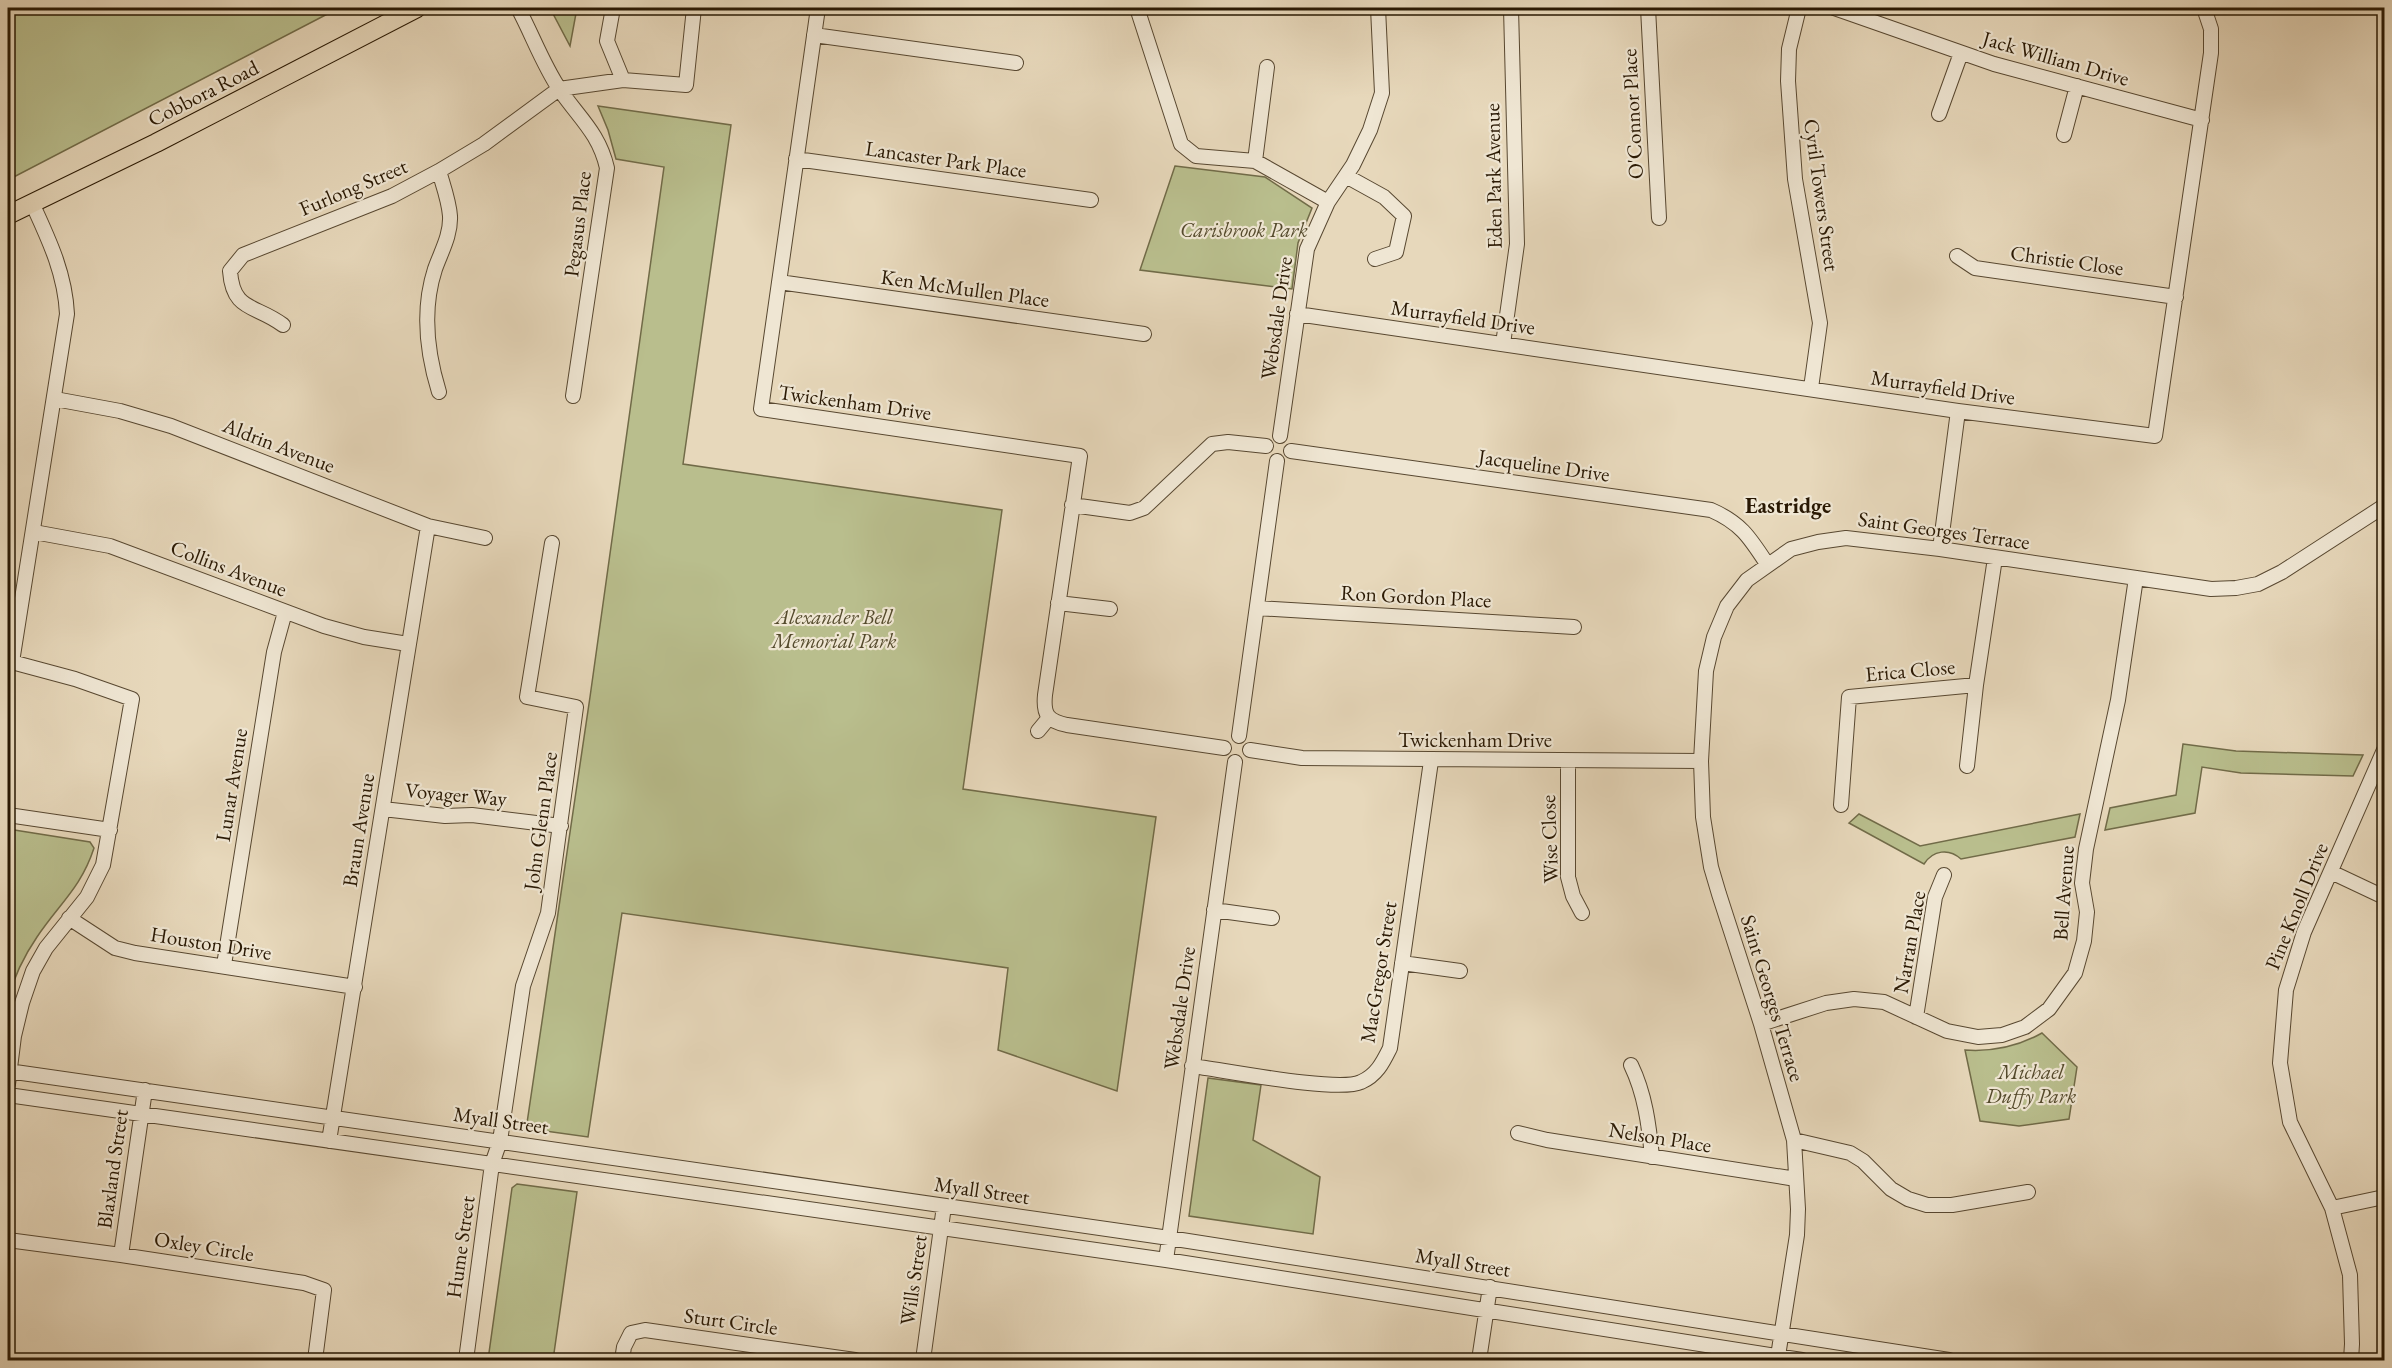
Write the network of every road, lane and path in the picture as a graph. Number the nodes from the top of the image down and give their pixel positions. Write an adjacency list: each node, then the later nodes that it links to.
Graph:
1 (417, 8): 29 (main road, Cobbora Road)
2 (518, 8): 19 (street, Pegasus Place)
3 (613, 8): 17 (street)
4 (694, 8): 17 (street)
5 (818, 8): 13 (street, Twickenham Drive)
6 (1137, 8): 24 (street)
7 (1378, 8): 26 (street, Websdale Drive)
8 (1511, 8): 39 (street, Eden Park Avenue)
9 (1648, 8): 31 (street, O'Connor Place)
10 (1799, 8): 40 (street, Cyril Towers Street)
11 (1834, 8): 14 (street, Jack William Drive)
12 (2204, 8): 21 (street, Murrayfield Drive)
13 (814, 35): 15 (street); 23 (street, Twickenham Drive)
14 (1961, 53): 18 (street, Jack William Drive); 20 (street)
15 (1016, 63)
16 (1267, 67): 24 (street)
17 (623, 80): 19 (street)
18 (2077, 86): 21 (street, Jack William Drive); 22 (street)
19 (559, 89): 25 (street, Furlong Street); 42 (street, Pegasus Place)
20 (1938, 114)
21 (2202, 120): 35 (street, Murrayfield Drive)
22 (2064, 135)
23 (796, 159): 27 (street, Lancaster Park Place); 34 (street, Twickenham Drive)
24 (1255, 161): 28 (street)
25 (440, 171): 37 (street, Furlong Street); 41 (street)
26 (1346, 176): 28 (street, Websdale Drive); 33 (street)
27 (1091, 200)
28 (1328, 202): 36 (street, Websdale Drive)
29 (32, 203): 30 (main road, Cobbora Road); 43 (street)
30 (8, 215)
31 (1659, 218)
32 (1957, 256): 35 (street, Christie Close)
33 (1376, 259)
34 (779, 282): 38 (street, Ken McMullen Place); 49 (street, Twickenham Drive)
35 (2176, 297): 44 (street, Murrayfield Drive)
36 (1297, 314): 39 (street, Murrayfield Drive); 45 (street, Websdale Drive)
37 (283, 325)
38 (1144, 334)
39 (1503, 344): 40 (street, Murrayfield Drive)
40 (1811, 388): 44 (street, Murrayfield Drive)
41 (439, 392)
42 (573, 396)
43 (54, 399): 51 (street, Aldrin Avenue); 52 (street)
44 (1958, 411): 55 (street)
45 (1281, 436): 46 (street); 47 (street)
46 (1266, 446): 48 (street); 49 (street)
47 (1291, 451): 48 (street); 57 (street, Jacqueline Drive)
48 (1277, 461): 60 (street)
49 (1072, 505): 59 (street, Twickenham Drive)
50 (2385, 506): 58 (street, Saint Georges Terrace)
51 (428, 525): 53 (street, Aldrin Avenue); 64 (street, Braun Avenue)
52 (34, 532): 62 (street, Collins Avenue); 65 (street)
53 (485, 538)
54 (552, 543): 81 (street, John Glenn Place)
55 (1940, 549): 56 (street, Saint Georges Terrace); 57 (street, Saint Georges Terrace)
56 (1995, 558): 58 (street, Saint Georges Terrace); 66 (street)
57 (1767, 564): 75 (street, Saint Georges Terrace)
58 (2136, 578): 94 (street, Bell Avenue)
59 (1058, 603): 61 (street); 67 (street, Twickenham Drive)
60 (1257, 608): 63 (street, Ron Gordon Place); 69 (street)
61 (1110, 609)
62 (285, 612): 64 (street, Collins Avenue); 91 (street, Lunar Avenue)
63 (1574, 627)
64 (408, 644): 79 (street, Braun Avenue)
65 (10, 662): 82 (street)
66 (1976, 685): 77 (street); 78 (street, Erica Close)
67 (1048, 719): 68 (street); 70 (street)
68 (1038, 731)
69 (1239, 736): 70 (street); 71 (street)
70 (1224, 748): 76 (street)
71 (1250, 750): 73 (street, Twickenham Drive); 76 (street)
72 (2385, 750): 83 (street, Pine Knoll Drive)
73 (1431, 760): 74 (street, Twickenham Drive); 90 (street, MacGregor Street)
74 (1568, 761): 75 (street, Twickenham Drive); 87 (street, Wise Close)
75 (1701, 761): 95 (street, Saint Georges Terrace)
76 (1235, 762): 86 (street, Websdale Drive)
77 (1967, 766)
78 (1841, 805)
79 (383, 809): 81 (street, Voyager Way); 93 (street, Braun Avenue)
80 (8, 814): 82 (street)
81 (561, 826): 106 (street, John Glenn Place)
82 (110, 830): 88 (street)
83 (2331, 872): 85 (street); 113 (street, Pine Knoll Drive)
84 (1944, 875): 94 (street, Narran Place)
85 (2385, 897)
86 (1214, 910): 89 (street); 97 (street, Websdale Drive)
87 (1582, 913)
88 (69, 918): 91 (street, Houston Drive); 98 (street)
89 (1272, 918)
90 (1402, 963): 92 (street); 97 (street, MacGregor Street)
91 (224, 965): 93 (street, Houston Drive)
92 (1460, 971)
93 (355, 987): 102 (street, Braun Avenue)
94 (1916, 1017): 95 (street, Bell Avenue)
95 (1761, 1024): 104 (street, Saint Georges Terrace)
96 (1631, 1065): 107 (street)
97 (1192, 1066): 115 (street, Websdale Drive)
98 (8, 1076): 99 (street, Myall Street)
99 (145, 1090): 101 (street, Blaxland Street); 102 (street, Myall Street)
100 (8, 1095): 101 (street, Myall Street)
101 (142, 1114): 105 (street, Myall Street); 117 (street, Blaxland Street)
102 (333, 1117): 105 (street, Braun Avenue); 106 (street, Myall Street)
103 (1518, 1133): 107 (street, Nelson Place)
104 (1794, 1140): 109 (street, Saint Georges Terrace); 110 (street)
105 (329, 1141): 108 (street, Myall Street)
106 (500, 1141): 108 (street, Hume Street); 112 (street, Myall Street)
107 (1652, 1157): 109 (street, Nelson Place)
108 (492, 1164): 114 (street, Myall Street); 124 (street, Hume Street)
109 (1796, 1179): 121 (street, Saint Georges Terrace)
110 (2028, 1192)
111 (2385, 1197): 113 (street)
112 (944, 1206): 114 (street, Wills Street); 115 (street, Myall Street)
113 (2332, 1208): 131 (street, Pine Knoll Drive)
114 (941, 1229): 118 (street, Myall Street); 127 (street, Wills Street)
115 (1169, 1238): 118 (street, Websdale Drive); 119 (street, Myall Street)
116 (8, 1240): 117 (street, Oxley Circle)
117 (121, 1255): 123 (street, Oxley Circle)
118 (1166, 1260): 120 (street, Myall Street)
119 (1490, 1287): 120 (street); 121 (street, Myall Street)
120 (1486, 1310): 122 (street, Myall Street); 128 (street)
121 (1782, 1334): 122 (street, Saint Georges Terrace); 130 (street, Myall Street)
122 (1778, 1356): 129 (street, Myall Street)
123 (315, 1360)
124 (466, 1360)
125 (622, 1360): 126 (street, Sturt Circle)
126 (855, 1360)
127 (923, 1360)
128 (1479, 1360)
129 (1802, 1360)
130 (1949, 1360)
131 (2350, 1360)

